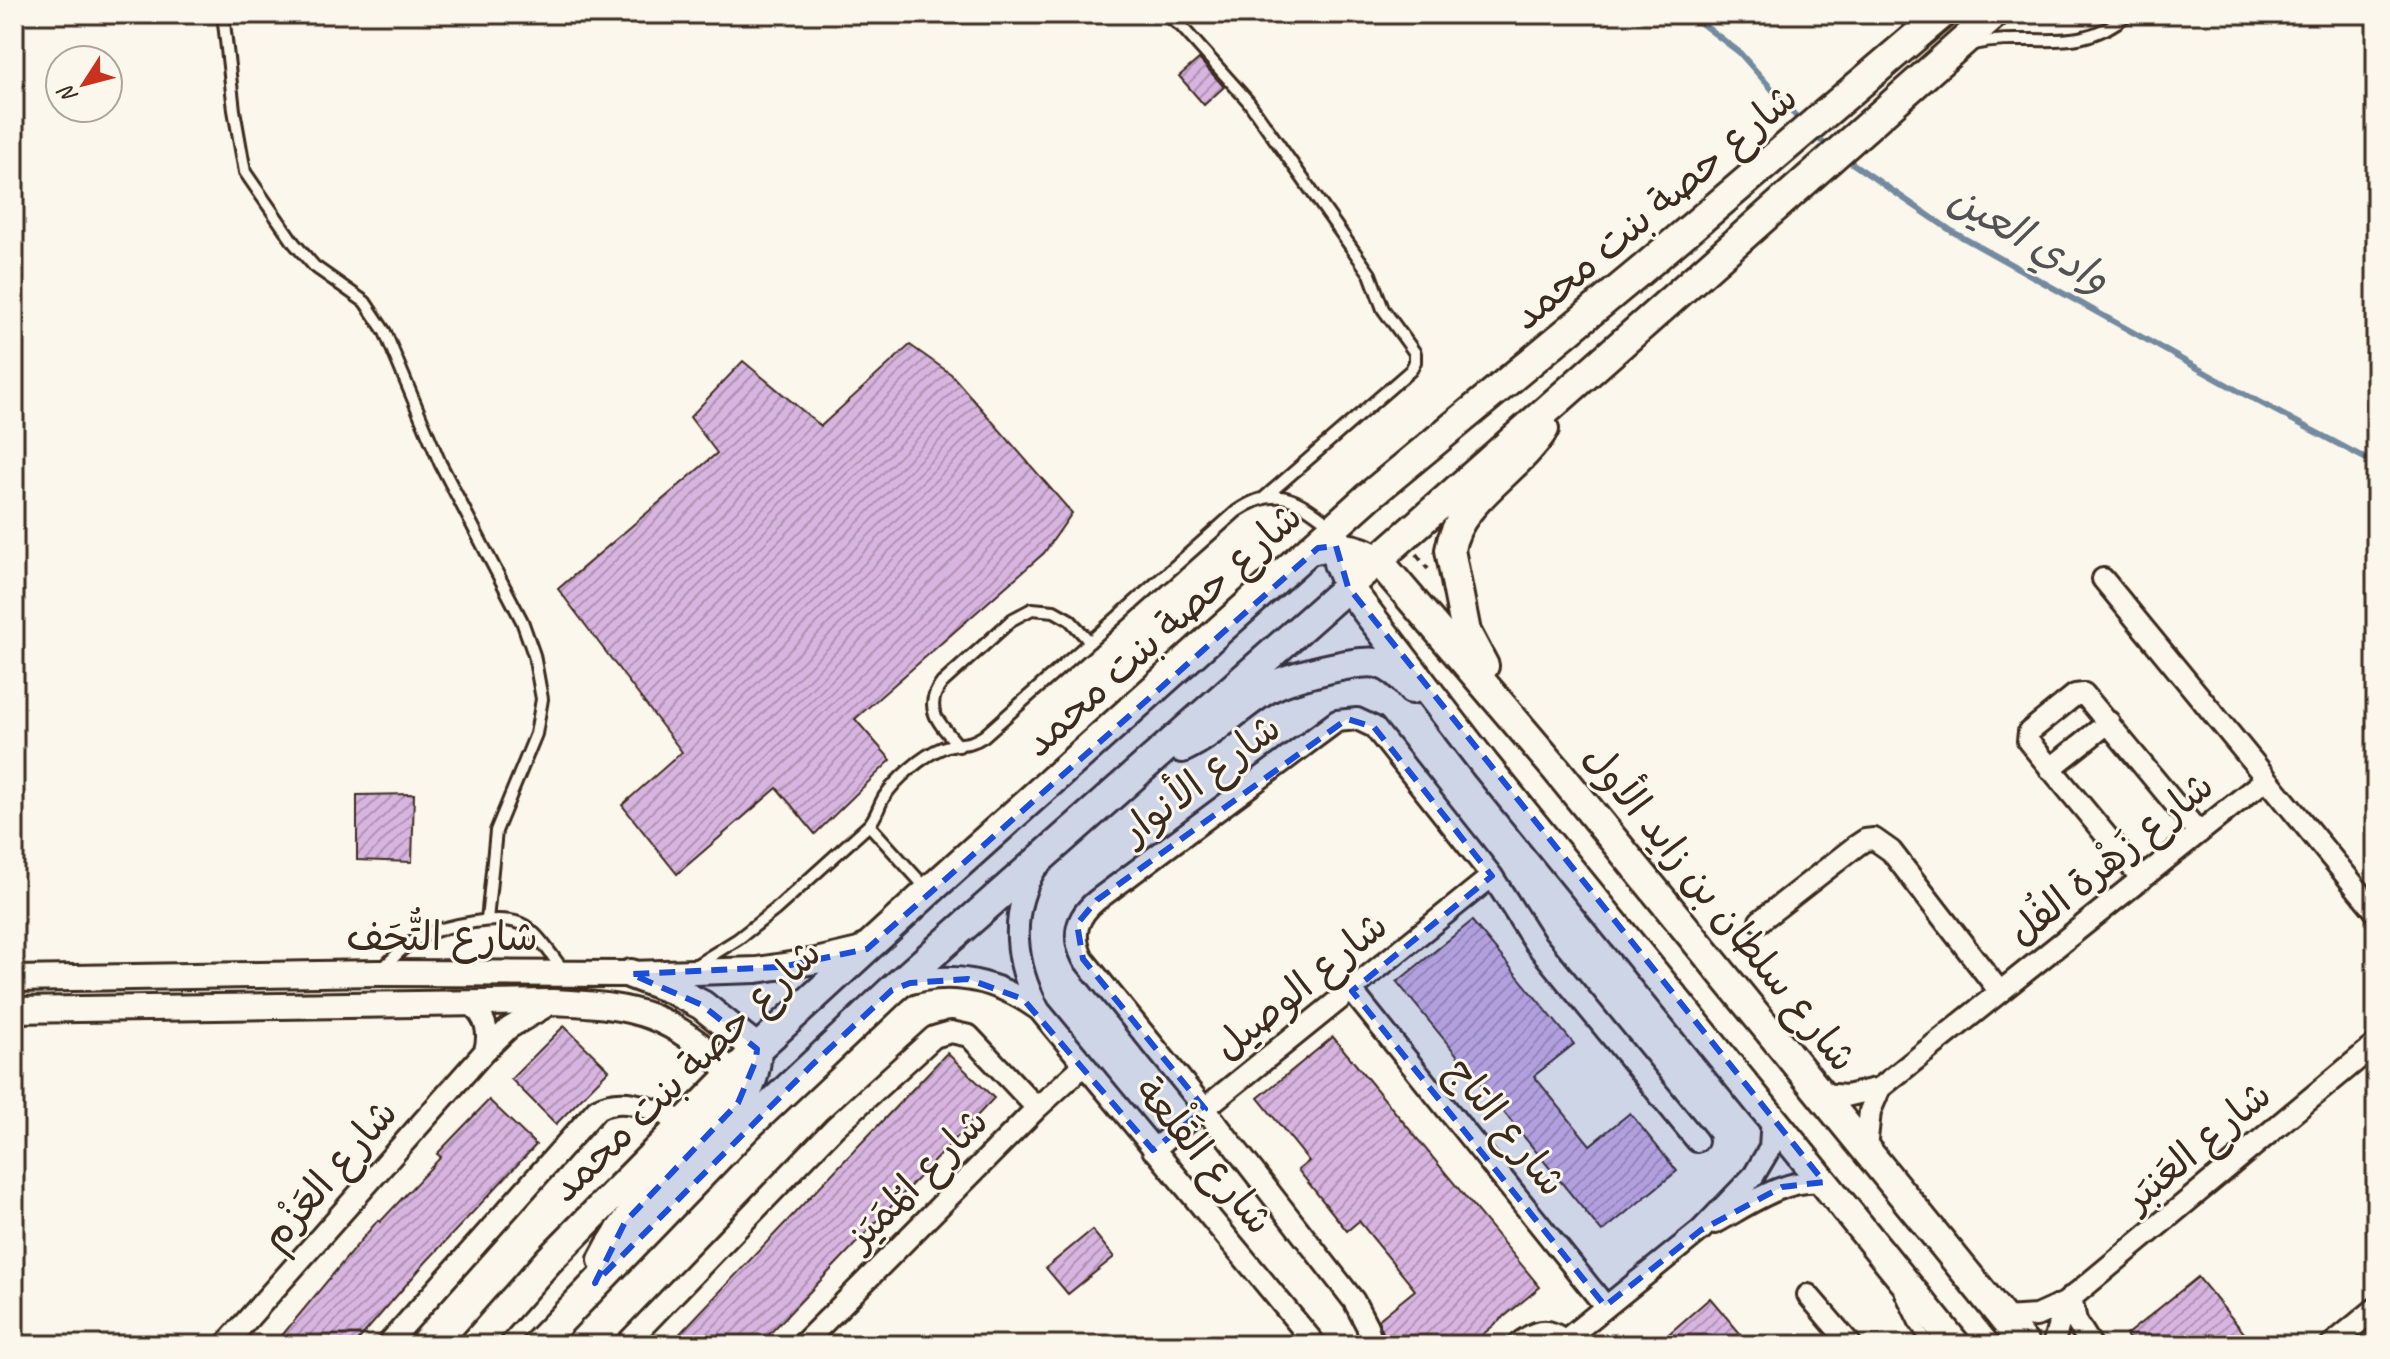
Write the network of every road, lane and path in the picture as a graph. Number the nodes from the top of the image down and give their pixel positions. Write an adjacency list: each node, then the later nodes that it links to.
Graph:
1 (223, 14): 28 (lane)
2 (1165, 14): 8 (lane)
3 (1994, 14): 6 (main road, شارع حصة بنت محمد)
4 (2128, 14): 6 (lane)
5 (1937, 18): 9 (main road, شارع حصة بنت محمد)
6 (1952, 50): 7 (main road, شارع حصة بنت محمد)
7 (1562, 396): 10 (main road, شارع حصة بنت محمد); 18 (main road)
8 (1265, 497): 9 (lane); 13 (lane)
9 (1326, 541): 10 (main road); 12 (main road); 26 (main road, شارع حصة بنت محمد)
10 (1378, 560): 12 (main road, شارع حصة بنت محمد); 18 (main road, شارع سلطان بن زايد الأول)
11 (2103, 579): 20 (street)
12 (1348, 587): 16 (main road, شارع حصة بنت محمد); 17 (main road)
13 (1090, 642): 15 (lane); 15 (lane)
14 (2109, 722): 19 (street); 19 (street); 22 (street)
15 (959, 746): 21 (lane)
16 (1155, 757): 17 (main road); 23 (main road, شارع حصة بنت محمد)
17 (1485, 765): 53 (main road)
18 (1555, 768): 50 (main road, شارع سلطان بن زايد الأول)
19 (2050, 769): 25 (street)
20 (2266, 779): 22 (street, شارع زَهْرة الفُل); 27 (street)
21 (869, 825): 26 (lane); 31 (lane)
22 (2199, 833): 25 (street, شارع زَهْرة الفُل)
23 (1045, 852): 36 (main road, شارع حصة بنت محمد); 42 (street, شارع القَلْعة)
24 (1492, 876): 37 (street, شارع الوصيل); 52 (street, شارع الأنوار); 55 (street, شارع الأنوار)
25 (2142, 879): 38 (street, شارع زَهْرة الفُل)
26 (929, 891): 30 (main road, شارع حصة بنت محمد)
27 (2376, 912)
28 (487, 920): 32 (lane); 33 (lane)
29 (1760, 921): 38 (street, شارع زَهْرة الفُل)
30 (867, 949): 31 (street, شارع التُّحَف); 44 (main road, شارع حصة بنت محمد)
31 (688, 970): 34 (street, شارع التُّحَف)
32 (377, 973): 33 (street, شارع التُّحَف); 35 (street, شارع التُّحَف)
33 (567, 974): 34 (street, شارع التُّحَف)
34 (631, 974): 44 (main road)
35 (14, 979)
36 (892, 990): 42 (street, شارع القَلْعة); 48 (main road, شارع حصة بنت محمد)
37 (1352, 991): 52 (street, شارع الوصيل); 64 (street, شارع التاج)
38 (2000, 992): 49 (street, شارع زَهْرة الفُل)
39 (553, 1002): 40 (street, شارع التُّحَف); 45 (street, شارع العَزْم); 47 (street, شارع التُّحَف)
40 (471, 1004): 41 (street, شارع التُّحَف); 45 (street)
41 (14, 1010)
42 (1039, 1010): 46 (street, شارع القَلْعة)
43 (2376, 1044): 63 (street, شارع العَنبَر)
44 (757, 1049): 47 (main road, شارع حصة بنت محمد)
45 (485, 1051): 69 (street, شارع العَزْم)
46 (1084, 1065): 51 (street, شارع المُمَيَز); 57 (street, شارع القَلْعة)
47 (741, 1080): 48 (main road); 54 (main road, شارع حصة بنت محمد); 61 (main road)
48 (794, 1082): 61 (main road, شارع حصة بنت محمد)
49 (1880, 1088): 50 (street, شارع زَهْرة الفُل); 56 (street)
50 (1823, 1094): 56 (main road, شارع سلطان بن زايد الأول)
51 (1037, 1108): 73 (street); 74 (street, شارع المُمَيَز)
52 (1205, 1109): 57 (street, شارع الوصيل); 76 (street, شارع الأنوار)
53 (1772, 1117): 58 (main road); 59 (street)
54 (685, 1122): 70 (street); 71 (main road, شارع حصة بنت محمد)
55 (1697, 1141)
56 (1866, 1149): 66 (main road, شارع سلطان بن زايد الأول)
57 (1153, 1150): 75 (street, شارع القَلْعة)
58 (1824, 1182): 59 (street); 60 (main road)
59 (1701, 1230): 64 (street)
60 (1894, 1269): 79 (lane); 80 (main road)
61 (595, 1283): 67 (main road, شارع حصة بنت محمد)
62 (1808, 1295): 78 (street)
63 (2068, 1300): 66 (street, شارع العَنبَر); 82 (street); 83 (street)
64 (1605, 1306): 68 (street)
65 (2376, 1308): 84 (street)
66 (2004, 1318): 81 (main road, شارع سلطان بن زايد الأول)
67 (562, 1333): 72 (main road, شارع حصة بنت محمد)
68 (1562, 1343): 77 (street)
69 (225, 1345)
70 (387, 1345)
71 (474, 1345)
72 (537, 1345)
73 (625, 1345)
74 (802, 1345)
75 (1316, 1345)
76 (1372, 1345)
77 (1517, 1345)
78 (1851, 1345)
79 (1930, 1345)
80 (1956, 1345)
81 (2025, 1345)
82 (2053, 1345)
83 (2091, 1345)
84 (2331, 1345)

